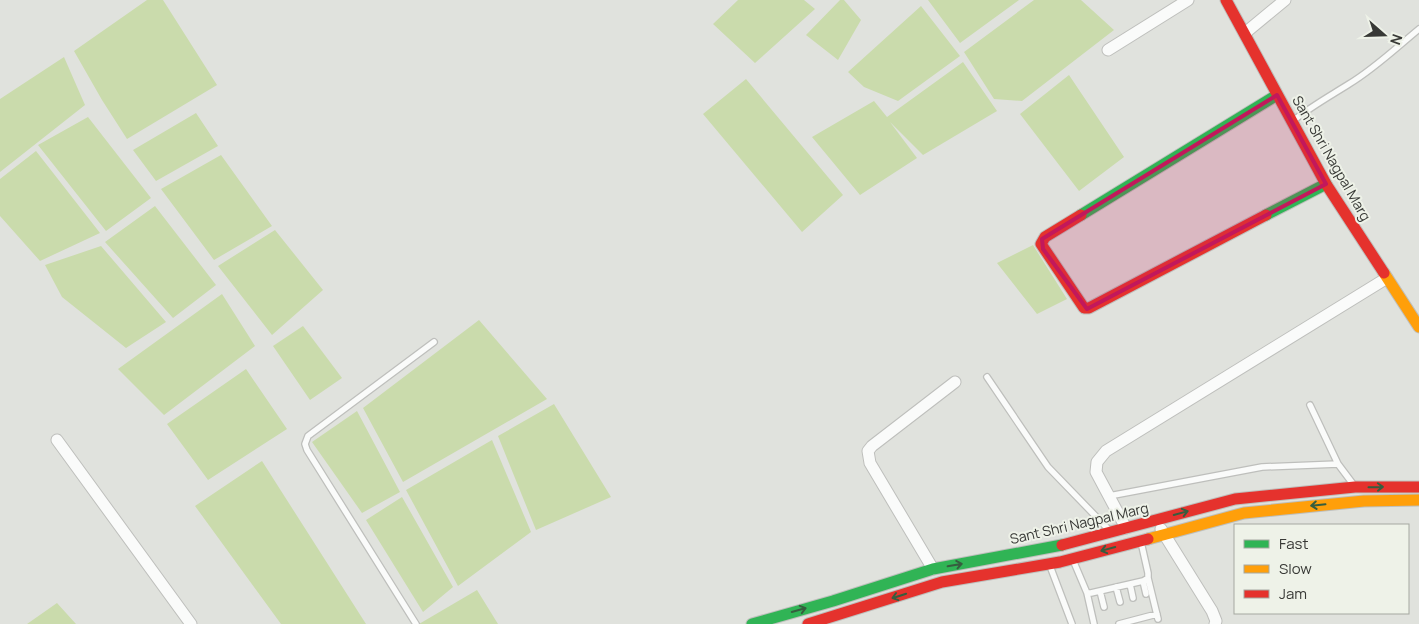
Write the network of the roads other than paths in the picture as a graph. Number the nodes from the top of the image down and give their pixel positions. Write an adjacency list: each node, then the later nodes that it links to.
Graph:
1 (1188, 0): 6 (street)
2 (1226, 0): 5 (street, Sant Shri Nagpal Marg)
3 (1285, 0): 5 (street)
4 (1419, 29): 8 (lane)
5 (1245, 33): 7 (street, Sant Shri Nagpal Marg)
6 (1108, 50)
7 (1277, 95): 8 (street, Sant Shri Nagpal Marg); 9 (street)
8 (1292, 121): 9 (street, Sant Shri Nagpal Marg)
9 (1326, 184): 10 (street, Sant Shri Nagpal Marg)
10 (1387, 278): 11 (street, Sant Shri Nagpal Marg); 20 (street)
11 (1419, 327)
12 (434, 342): 40 (lane)
13 (987, 377): 24 (lane)
14 (955, 382): 29 (street)
15 (1310, 405): 17 (lane)
16 (58, 440): 39 (street)
17 (1338, 464): 18 (lane); 20 (lane)
18 (1355, 487): 19 (street, Sant Shri Nagpal Marg, one-way to 19); 22 (street, Sant Shri Nagpal Marg, one-way to 18)
19 (1419, 487)
20 (1109, 496): 23 (street)
21 (1419, 500): 25 (street, one-way to 25)
22 (1158, 520): 23 (street, Sant Shri Nagpal Marg); 25 (street)
23 (1126, 528): 24 (street, Sant Shri Nagpal Marg)
24 (1111, 532): 29 (street, Sant Shri Nagpal Marg, one-way to 24)
25 (1163, 534): 26 (street); 46 (street)
26 (1141, 540): 27 (street, one-way to 27); 30 (lane)
27 (1073, 558): 28 (street); 34 (lane)
28 (1049, 564): 42 (street, one-way to 42); 43 (lane)
29 (933, 569): 41 (street, Sant Shri Nagpal Marg, one-way to 29)
30 (1145, 580): 31 (lane); 35 (lane); 45 (lane)
31 (1130, 584): 32 (lane); 36 (lane)
32 (1116, 588): 33 (lane); 37 (lane)
33 (1100, 592): 34 (lane); 38 (lane)
34 (1087, 593): 44 (lane)
35 (1146, 594)
36 (1133, 598)
37 (1120, 602)
38 (1104, 607)
39 (191, 624)
40 (416, 624)
41 (752, 624)
42 (808, 624)
43 (1072, 624)
44 (1094, 624)
45 (1119, 624)
46 (1215, 624)

